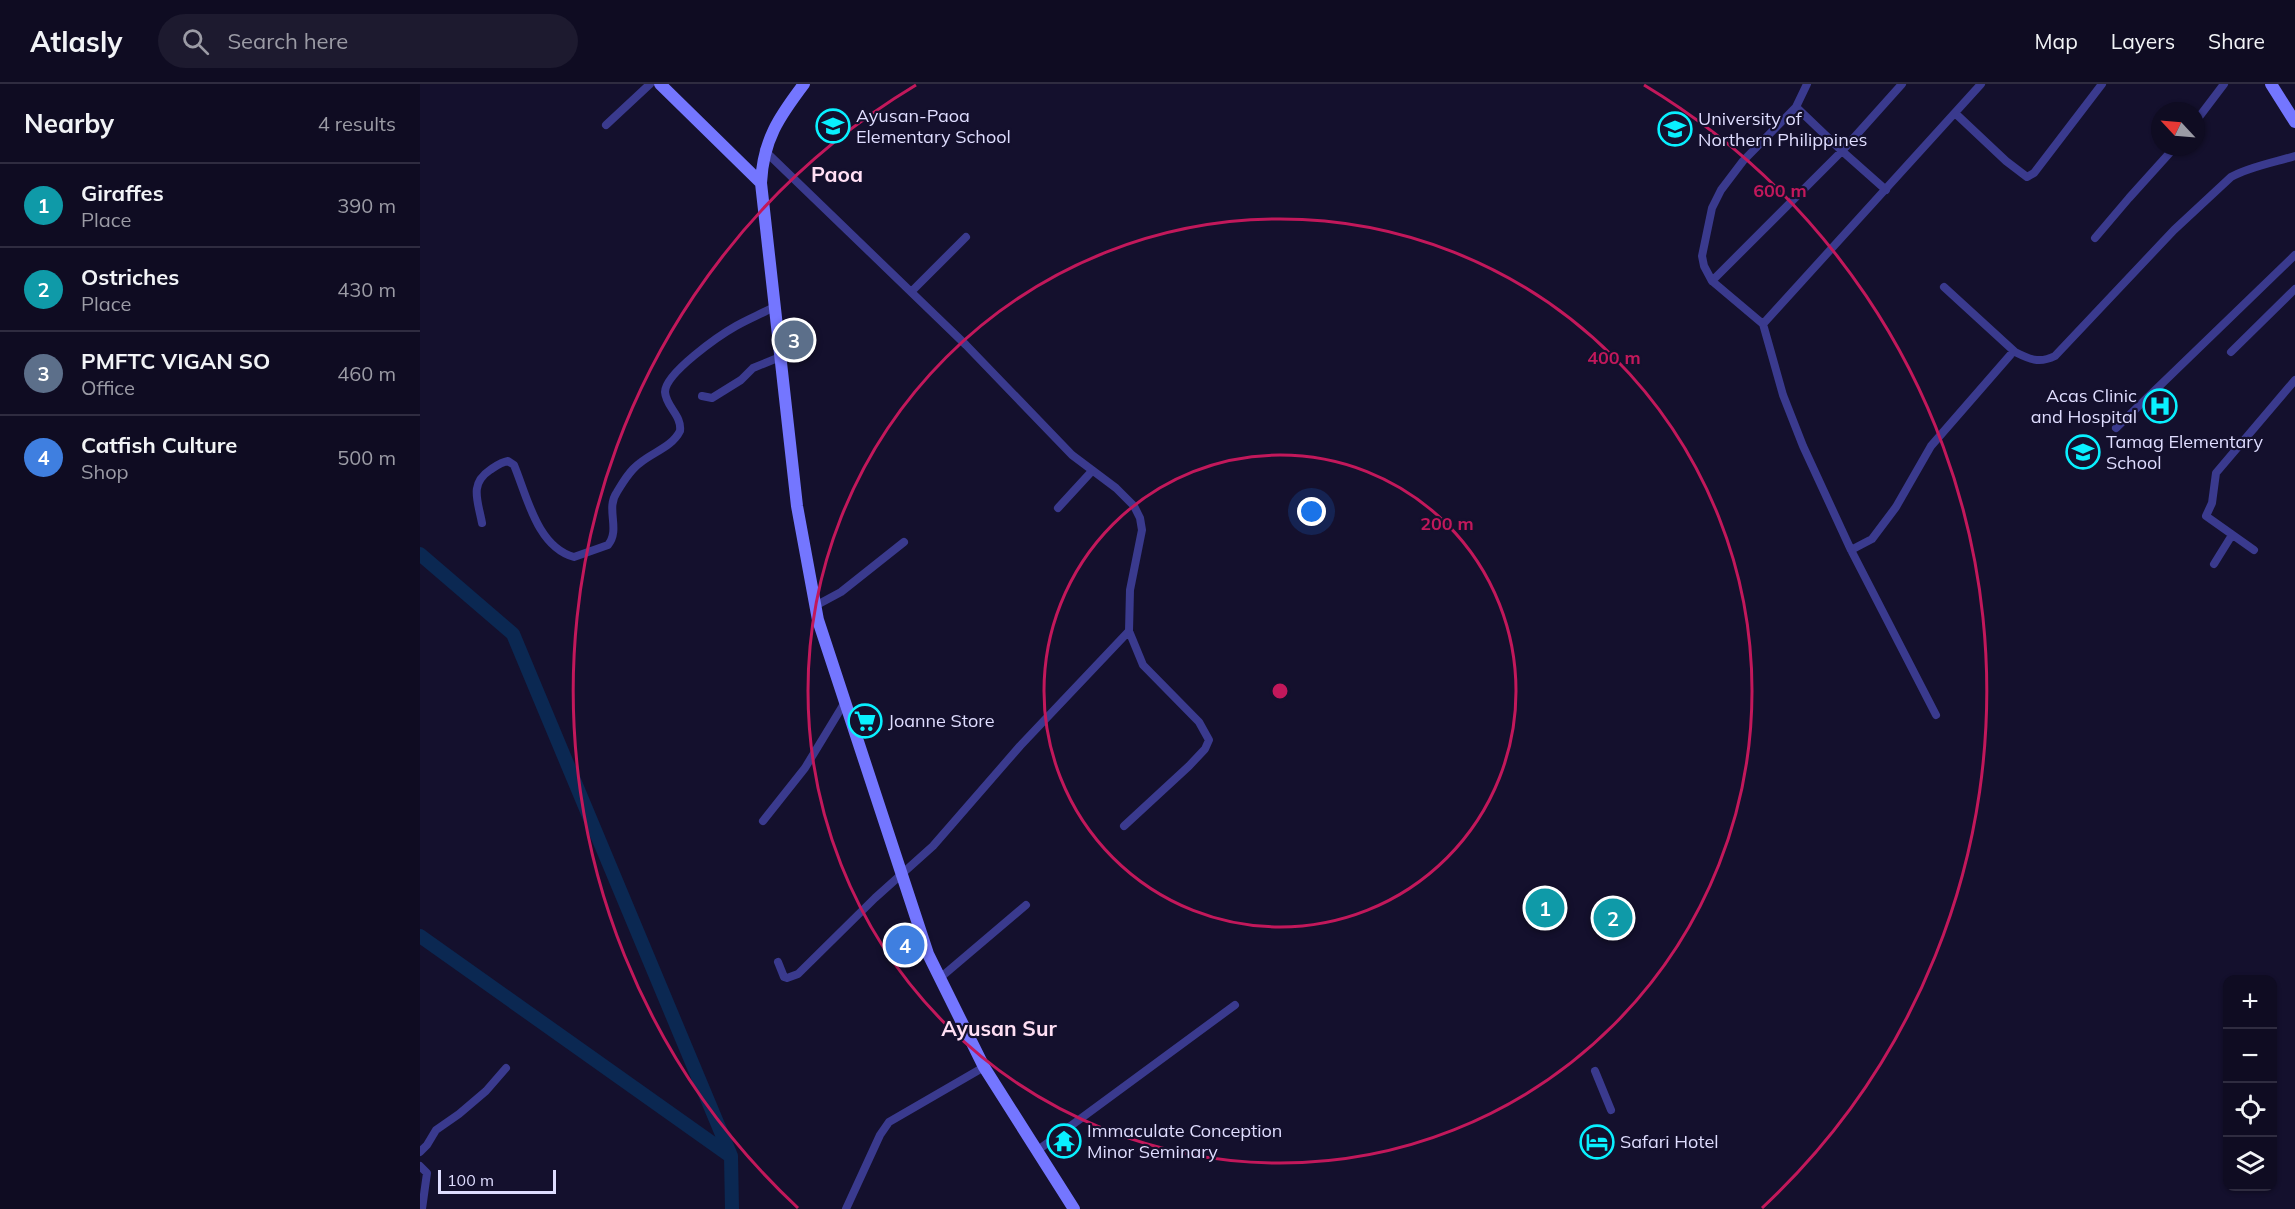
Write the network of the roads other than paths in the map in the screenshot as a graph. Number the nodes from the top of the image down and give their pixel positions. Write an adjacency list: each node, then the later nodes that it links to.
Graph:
1 (650, 84): 14 (street)
2 (660, 84): 19 (street)
3 (804, 84): 15 (street)
4 (1807, 84): 10 (street)
5 (1902, 84): 16 (street)
6 (1981, 84): 12 (street)
7 (2102, 84): 12 (street)
8 (2224, 84): 11 (street)
9 (2271, 84): 13 (street)
10 (1796, 107): 16 (street); 24 (street)
11 (2205, 109)
12 (1955, 113): 20 (street)
13 (2295, 122)
14 (606, 125)
15 (764, 150): 19 (street); 27 (street)
16 (1842, 151): 20 (street); 24 (street)
17 (2167, 156): 22 (street)
18 (2295, 156): 30 (street)
19 (761, 183): 28 (street)
20 (1886, 190): 29 (street)
21 (966, 237): 27 (street)
22 (2095, 238)
23 (2295, 255): 35 (street)
24 (1712, 281): 29 (street)
25 (1944, 287): 30 (street)
26 (2295, 289): 31 (street)
27 (912, 291): 36 (street)
28 (774, 308): 32 (street); 38 (street)
29 (1763, 324): 41 (street)
30 (2015, 352): 41 (street)
31 (2231, 352)
32 (780, 357): 34 (street); 44 (street)
33 (2295, 380): 39 (street)
34 (702, 396)
35 (2116, 428)
36 (1092, 471): 37 (street); 45 (street)
37 (1058, 508)
38 (482, 523)
39 (2232, 535): 42 (street); 43 (street)
40 (904, 542): 44 (street)
41 (1851, 550): 47 (street)
42 (2254, 550)
43 (2214, 564)
44 (815, 606): 46 (street)
45 (1129, 631): 49 (street); 50 (street)
46 (845, 702): 48 (street); 50 (street)
47 (1936, 715)
48 (762, 821)
49 (1124, 826)
50 (902, 876): 52 (street); 53 (street)
51 (1026, 905): 53 (street)
52 (778, 962)
53 (940, 978): 55 (street)
54 (1235, 1005): 59 (street)
55 (984, 1067): 59 (street); 63 (street)
56 (506, 1068): 60 (street)
57 (1595, 1071): 58 (street)
58 (1611, 1110)
59 (1038, 1150): 64 (street)
60 (420, 1152)
61 (420, 1166): 62 (street)
62 (422, 1209)
63 (846, 1209)
64 (1074, 1209)

